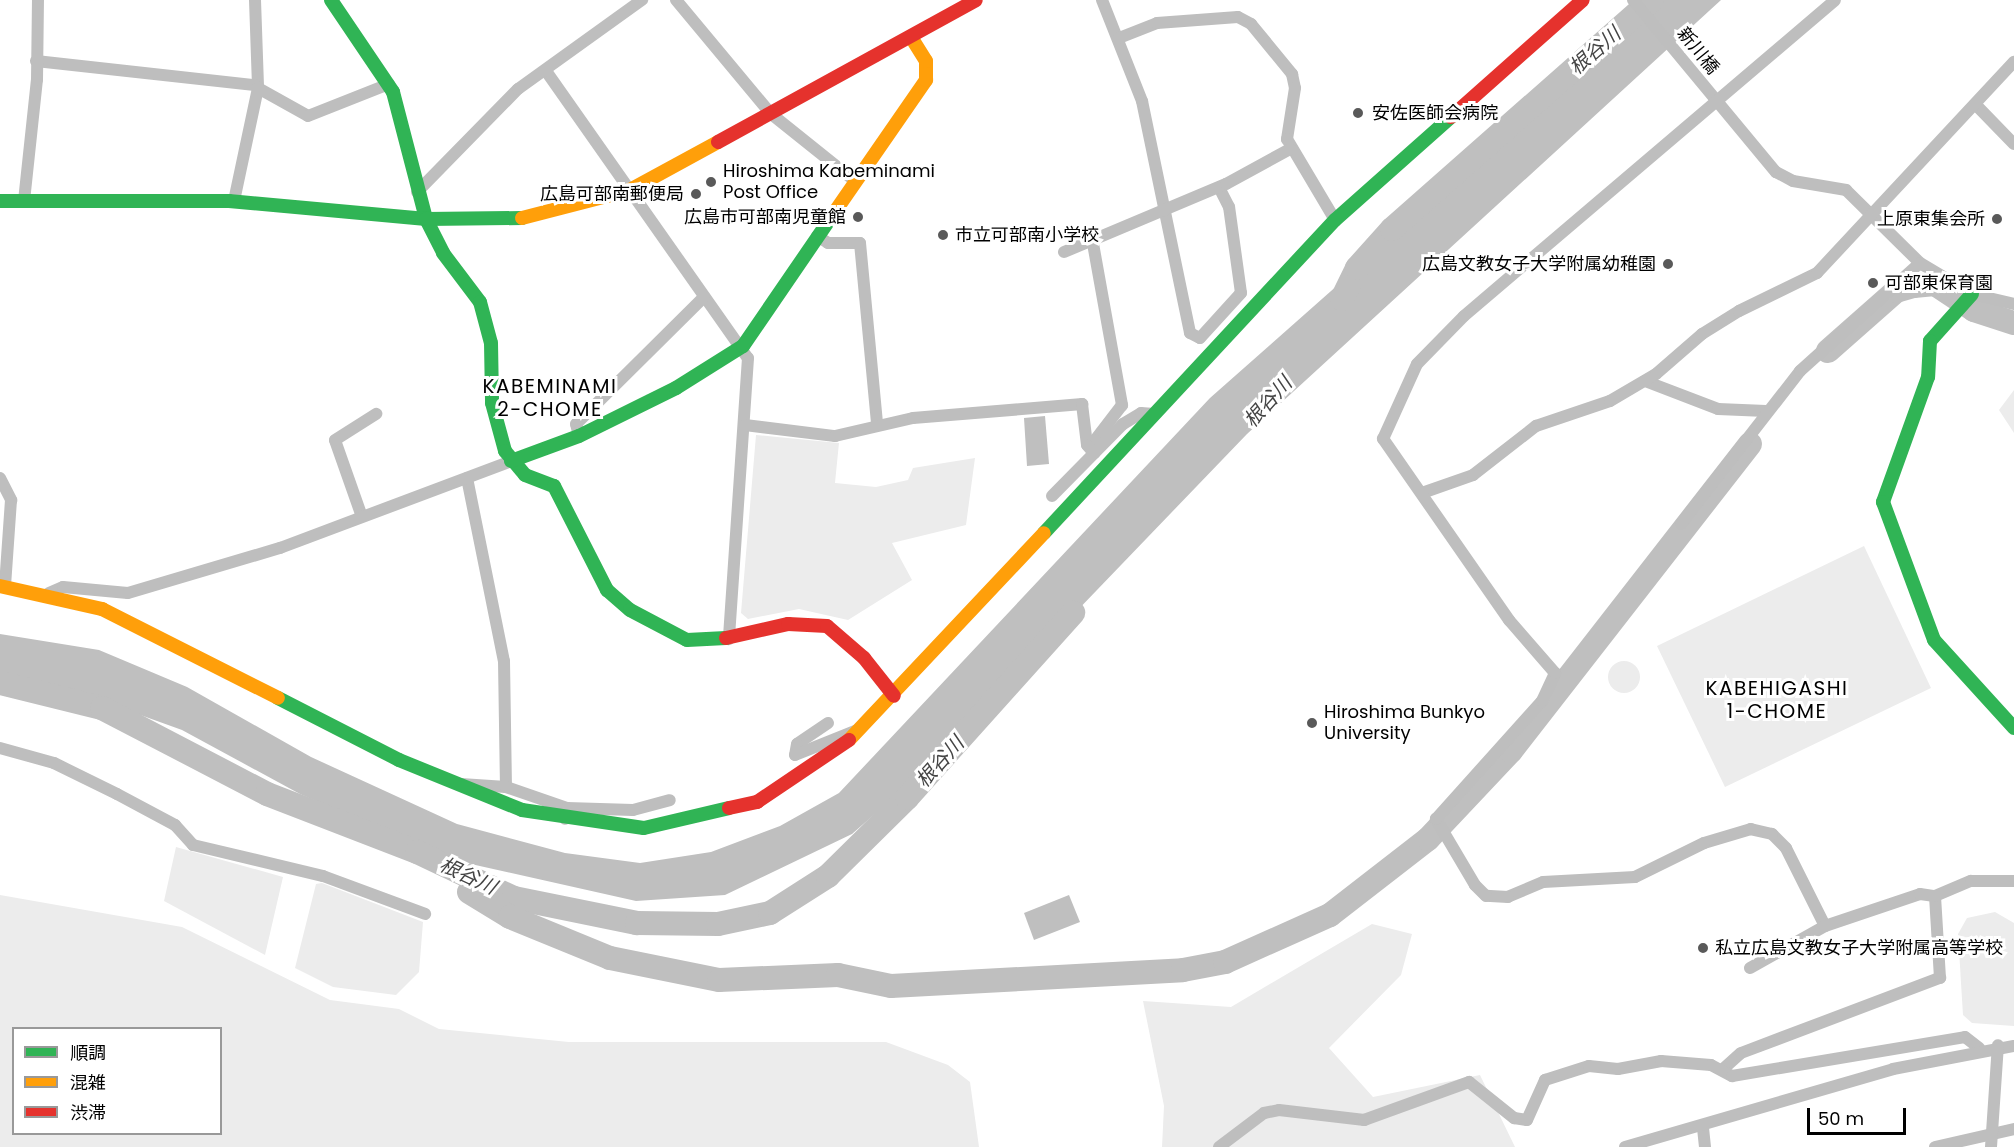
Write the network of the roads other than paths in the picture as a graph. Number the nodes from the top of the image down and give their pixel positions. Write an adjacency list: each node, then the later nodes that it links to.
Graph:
1 (38, 0): 13 (street)
2 (255, 0): 17 (street)
3 (331, 0): 16 (street)
4 (642, 0): 15 (street)
5 (676, 0): 20 (street)
6 (976, 0): 11 (street)
7 (1102, 0): 12 (street)
8 (1583, 0): 33 (street)
9 (1633, 0): 18 (street, 新川橋)
10 (1835, 0): 18 (street)
11 (911, 37): 20 (street); 23 (street)
12 (1119, 38): 22 (street); 30 (street)
13 (36, 61): 17 (street); 28 (street)
14 (2014, 62): 19 (street)
15 (546, 71): 25 (street); 26 (street)
16 (388, 84): 17 (street); 26 (street)
17 (257, 86): 29 (street)
18 (1713, 99): 31 (street, 新川橋); 53 (street)
19 (1977, 106): 21 (street); 31 (street)
20 (770, 113): 23 (street); 25 (street)
21 (2014, 144)
22 (1290, 149): 24 (street); 33 (street)
23 (855, 181): 34 (street)
24 (1219, 187): 30 (street); 30 (street)
25 (630, 190): 32 (street); 38 (street)
26 (417, 192): 32 (street)
27 (0, 201): 28 (street)
28 (24, 201): 29 (street)
29 (234, 201): 32 (street)
30 (1161, 209): 35 (street)
31 (1873, 215): 37 (street, 新川橋); 42 (street)
32 (426, 219): 50 (street)
33 (1335, 220): 45 (street)
34 (817, 236): 41 (street); 46 (street)
35 (1092, 238): 36 (street); 49 (street)
36 (1064, 252)
37 (1920, 263): 39 (street, 新川橋); 43 (street)
38 (704, 297): 41 (street); 48 (street)
39 (1966, 300): 40 (street, 新川橋); 62 (street)
40 (2014, 304)
41 (743, 346): 47 (street); 48 (street)
42 (1644, 381): 43 (street); 53 (street)
43 (1766, 411): 56 (street)
44 (376, 414): 55 (street)
45 (1154, 414): 49 (street); 60 (street)
46 (877, 423): 47 (street); 49 (street)
47 (745, 425): 59 (street)
48 (579, 436): 50 (street)
49 (1094, 453): 54 (street)
50 (511, 461): 52 (street); 59 (street)
51 (0, 478): 57 (street)
52 (466, 478): 55 (street); 66 (street)
53 (1422, 493): 72 (street)
54 (1052, 496)
55 (362, 514): 58 (street)
56 (1681, 524)
57 (3, 586): 58 (street)
58 (49, 593): 65 (street)
59 (729, 639): 60 (street)
60 (894, 696): 63 (street)
61 (828, 723): 63 (street)
62 (2014, 728)
63 (862, 729): 68 (street)
64 (0, 748): 71 (street)
65 (457, 785): 66 (street); 68 (street)
66 (506, 787): 68 (street)
67 (670, 800): 68 (street)
68 (566, 814)
69 (2014, 881): 70 (street)
70 (1935, 896): 72 (street); 77 (street)
71 (425, 914)
72 (1825, 926): 73 (street)
73 (1750, 968)
74 (1998, 1044): 75 (street); 76 (street); 80 (street)
75 (2014, 1046)
76 (1979, 1048): 77 (street); 78 (street)
77 (1722, 1070): 81 (street)
78 (1703, 1128): 82 (street); 83 (street)
79 (2014, 1129): 80 (street)
80 (1992, 1130): 84 (street); 85 (street)
81 (1219, 1147)
82 (1625, 1147)
83 (1705, 1147)
84 (1935, 1147)
85 (1992, 1147)

